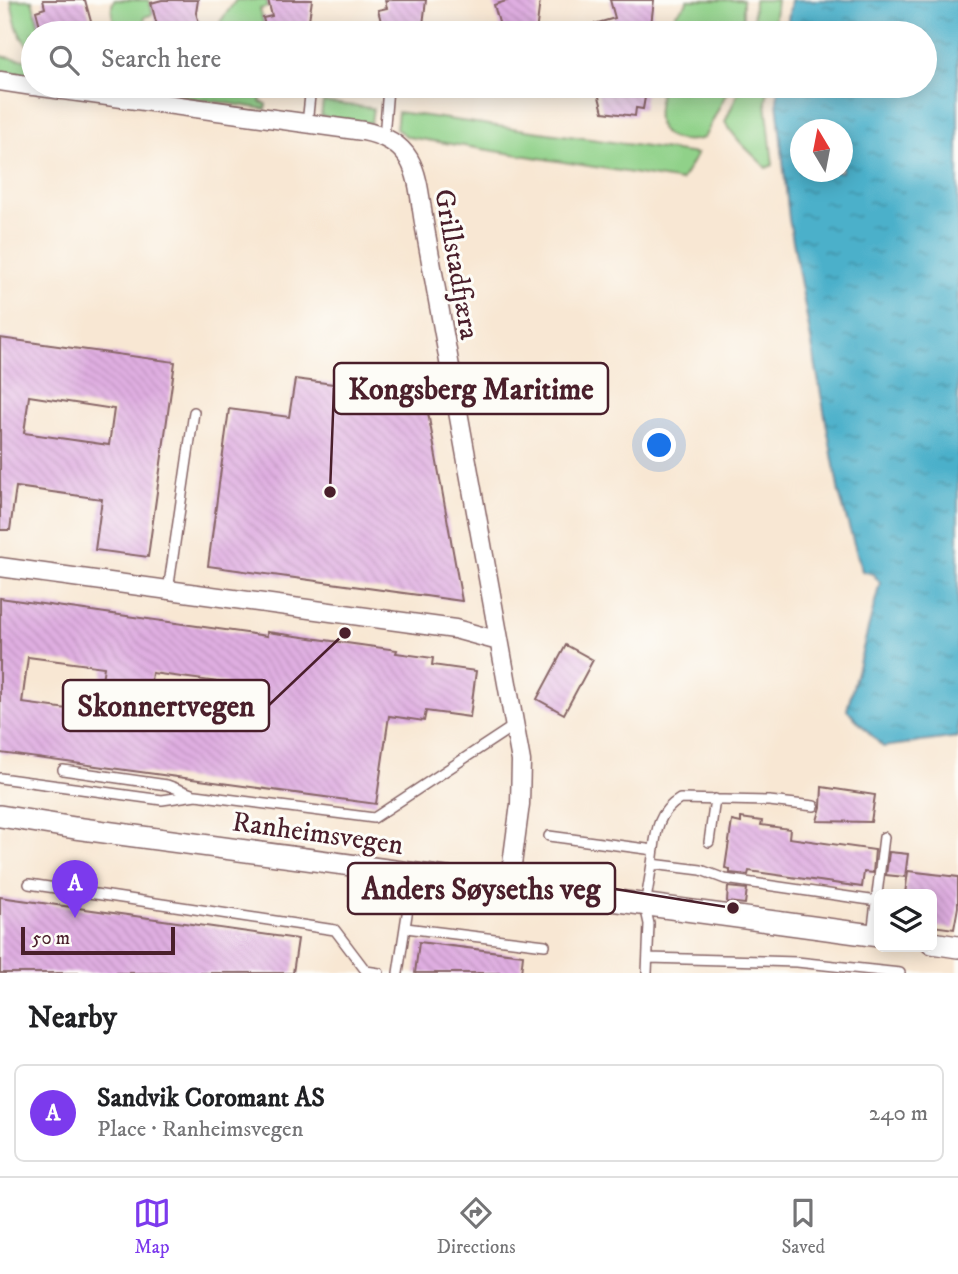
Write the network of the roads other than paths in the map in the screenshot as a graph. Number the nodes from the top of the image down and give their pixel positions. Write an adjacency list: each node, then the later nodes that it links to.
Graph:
1 (0, 81): 2 (street)
2 (21, 84)
3 (179, 98): 6 (street)
4 (310, 98): 6 (lane)
5 (387, 98): 7 (lane)
6 (307, 124): 7 (street)
7 (384, 137): 11 (street, Grillstadfjæra)
8 (194, 412): 10 (lane)
9 (0, 567): 10 (street)
10 (168, 591): 11 (street)
11 (499, 640): 12 (street, Grillstadfjæra)
12 (514, 725): 15 (lane); 26 (street, Grillstadfjæra)
13 (63, 770): 15 (lane)
14 (0, 778): 15 (lane)
15 (196, 796)
16 (715, 799): 17 (lane); 21 (lane); 22 (lane)
17 (814, 806)
18 (0, 816): 24 (street, Ranheimsvegen)
19 (549, 836): 22 (lane)
20 (884, 837): 27 (lane)
21 (709, 842)
22 (654, 850): 23 (lane)
23 (652, 864): 28 (lane); 29 (lane)
24 (414, 874): 26 (street, Ranheimsvegen); 30 (lane)
25 (29, 884): 36 (lane)
26 (509, 887): 29 (street, Ranheimsvegen)
27 (878, 889)
28 (874, 901)
29 (645, 905): 31 (street, Ranheimsvegen); 35 (lane)
30 (406, 928): 33 (lane); 37 (lane)
31 (874, 935)
32 (937, 944): 34 (street)
33 (545, 945)
34 (958, 947)
35 (648, 958): 38 (lane); 39 (lane)
36 (379, 973)
37 (398, 973)
38 (647, 973)
39 (900, 973)

